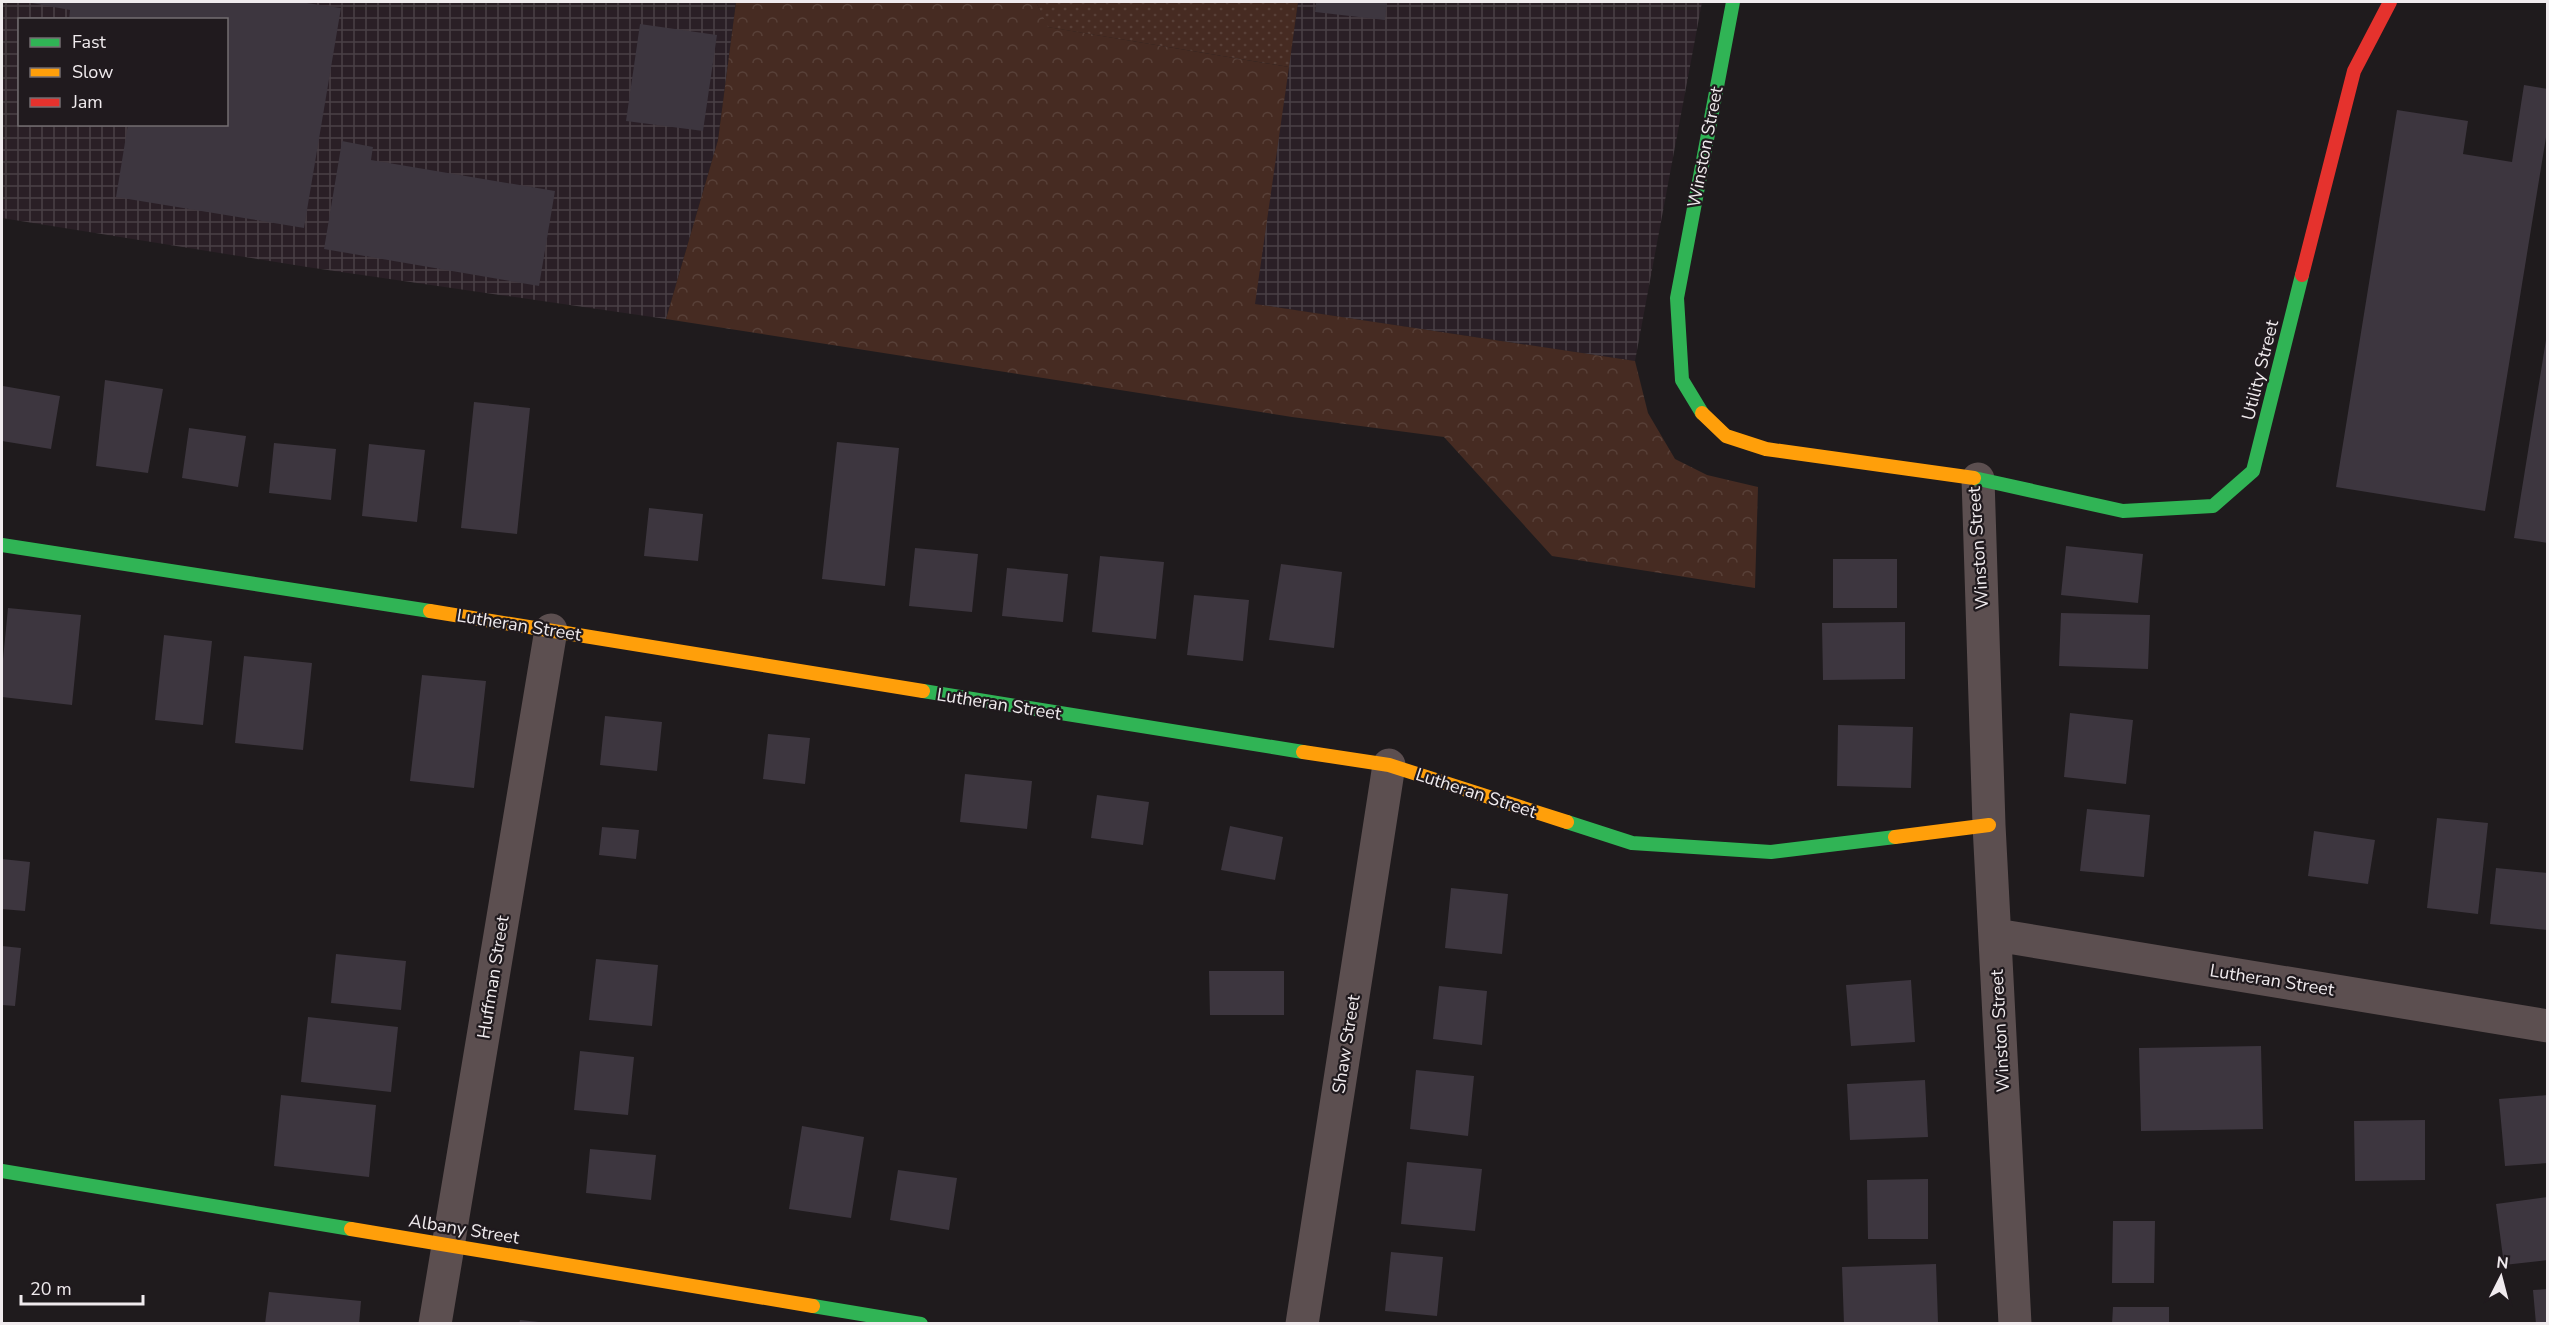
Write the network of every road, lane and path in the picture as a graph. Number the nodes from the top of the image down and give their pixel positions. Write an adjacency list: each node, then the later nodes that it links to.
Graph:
1 (1732, 2): 3 (street, Winston Street)
2 (2390, 2): 3 (street, Utility Street)
3 (1978, 479): 7 (street, Winston Street)
4 (2, 545): 5 (street, Lutheran Street)
5 (551, 630): 6 (street, Lutheran Street); 11 (street, Huffman Street)
6 (1389, 765): 7 (street, Lutheran Street); 14 (street, Shaw Street)
7 (1989, 825): 8 (street, Winston Street)
8 (1995, 934): 9 (street, Lutheran Street); 15 (street, Winston Street)
9 (2547, 1026)
10 (2, 1171): 11 (street, Albany Street)
11 (449, 1245): 12 (street, Huffman Street); 13 (street, Albany Street)
12 (435, 1323)
13 (921, 1323)
14 (1302, 1323)
15 (2015, 1323)

